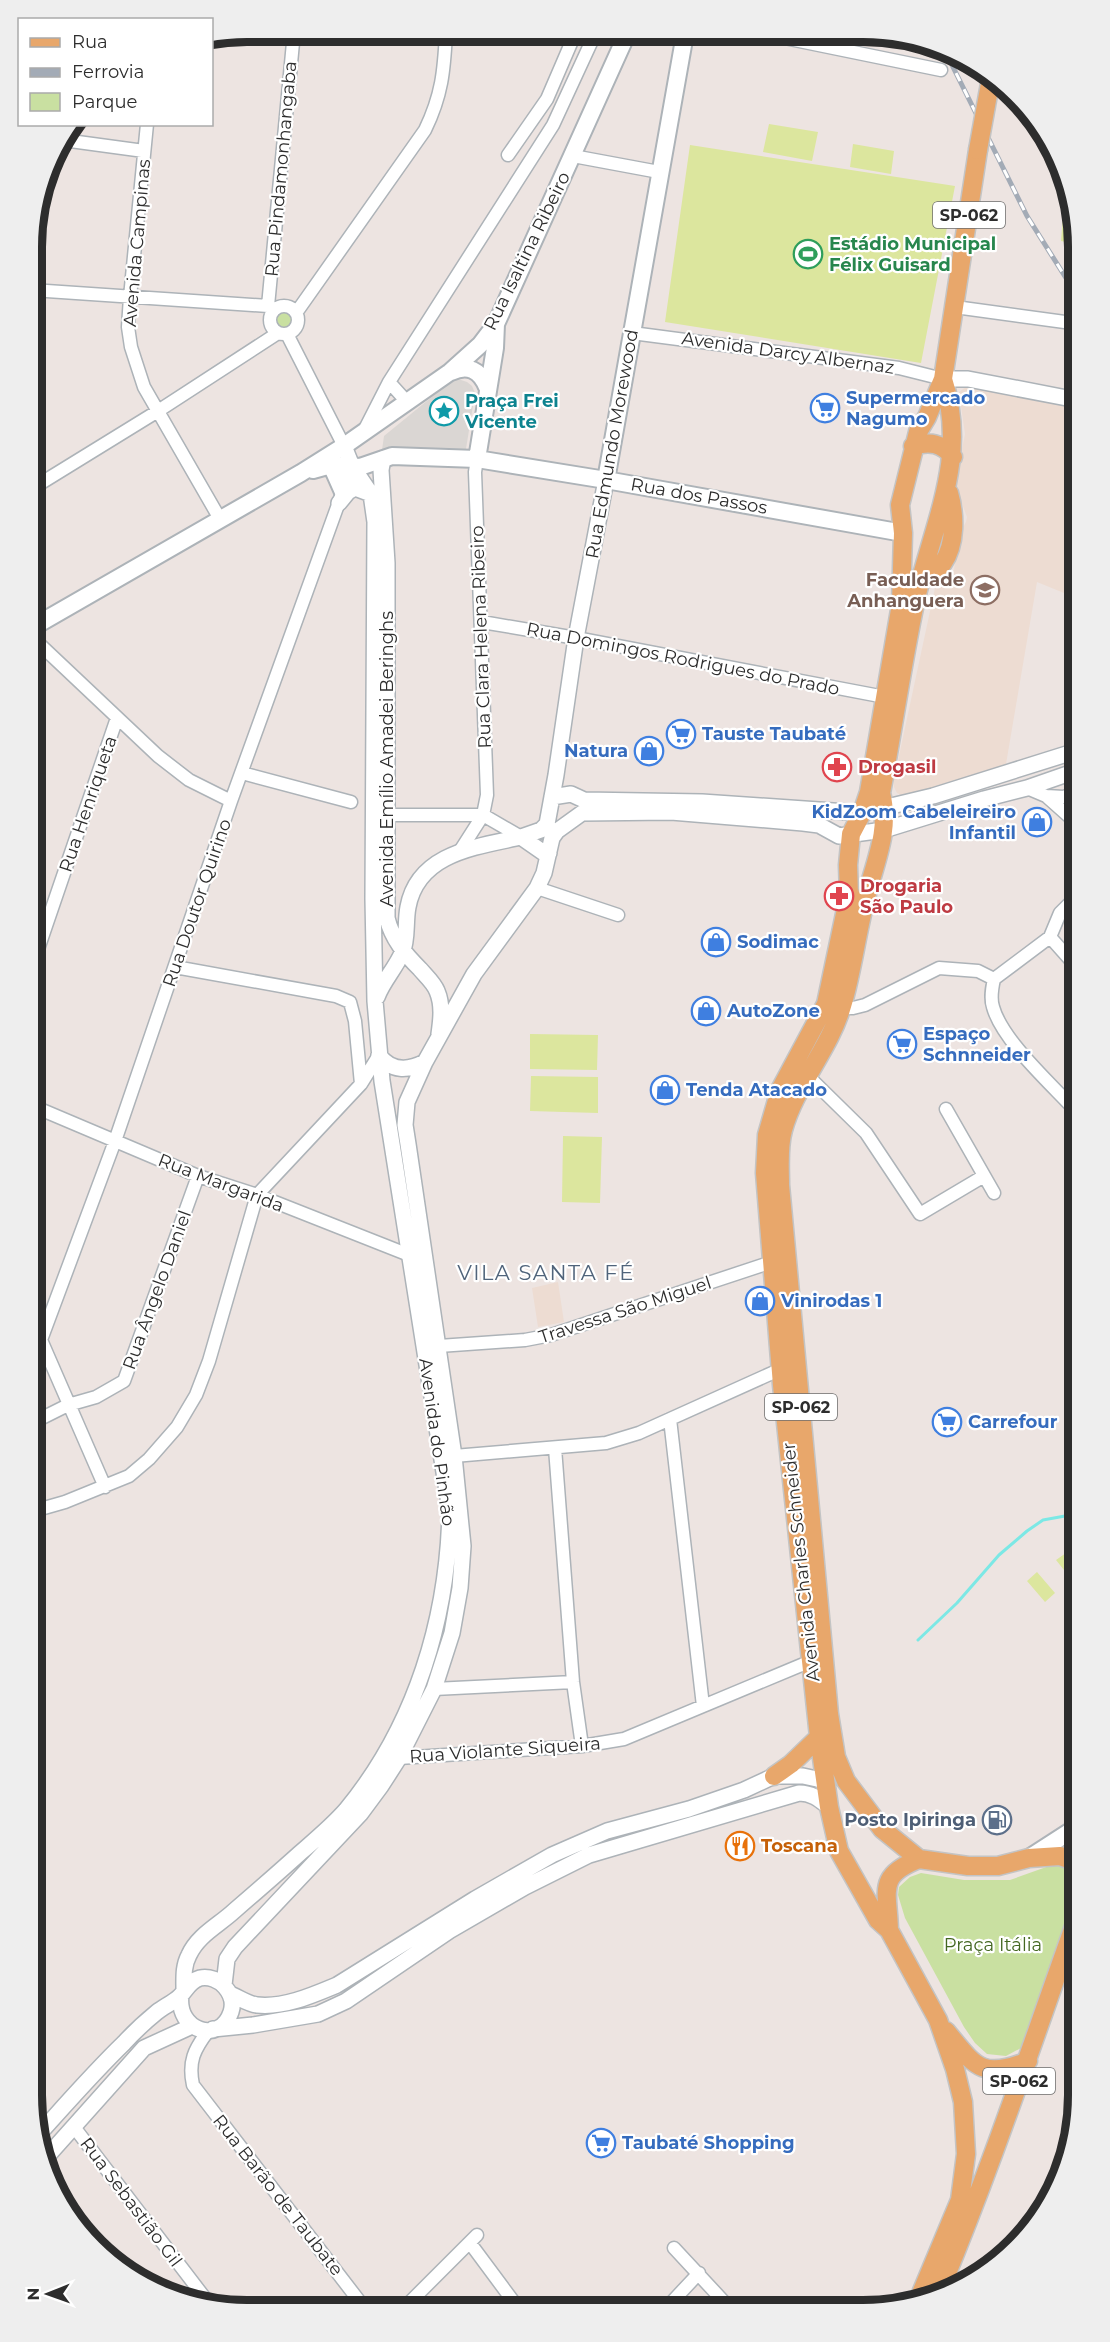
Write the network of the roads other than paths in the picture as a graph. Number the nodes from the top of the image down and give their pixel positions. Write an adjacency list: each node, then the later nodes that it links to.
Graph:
1 (293, 42): 18 (street, Rua Pindamonhangaba)
2 (446, 42): 20 (street)
3 (572, 42): 13 (street)
4 (591, 42): 27 (street)
5 (623, 42): 14 (main road, Rua Isaltina Ribeiro)
6 (683, 42): 15 (main road, Rua Edmundo Morewood)
7 (804, 42): 8 (street)
8 (941, 70)
9 (990, 87): 19 (main road, Avenida Charles Schneider / SP-062, bridge)
10 (147, 126): 12 (street, Avenida Campinas)
11 (72, 141): 12 (street)
12 (144, 151): 17 (street, Avenida Campinas)
13 (508, 155)
14 (573, 156): 15 (street); 22 (main road, Rua Isaltina Ribeiro)
15 (659, 172): 23 (main road, Rua Edmundo Morewood)
16 (42, 291): 17 (street)
17 (130, 297): 18 (street); 31 (street, Avenida Campinas)
18 (272, 307): 20 (street); 24 (street, Rua Pindamonhangaba)
19 (955, 307): 21 (street); 26 (main road, Avenida Charles Schneider / SP-062)
20 (296, 313): 24 (street)
21 (1068, 322)
22 (496, 324): 25 (main road, Rua Isaltina Ribeiro); 28 (main road)
23 (632, 333): 26 (street, Avenida Darcy Albernaz); 42 (main road, Rua Edmundo Morewood)
24 (282, 334): 31 (street); 33 (street, Rua Pindamonhangaba)
25 (450, 372): 28 (main road); 30 (main road, Rua Isaltina Ribeiro)
26 (943, 379): 29 (street); 34 (main road, Avenida Charles Schneider / SP-062); 35 (main road, Avenida Charles Schneider / SP-062)
27 (389, 382): 30 (street); 32 (street)
28 (487, 387): 37 (main road)
29 (1068, 398)
30 (408, 403): 32 (main road, Rua Isaltina Ribeiro)
31 (158, 411): 41 (street); 46 (street, Avenida Campinas)
32 (364, 433): 33 (main road, Rua Isaltina Ribeiro)
33 (344, 446): 39 (street, Rua Pindamonhangaba); 40 (main road, Rua Isaltina Ribeiro)
34 (913, 446): 35 (main road); 48 (main road, Avenida Charles Schneider / SP-062)
35 (953, 457): 43 (main road, Avenida Charles Schneider / SP-062)
36 (384, 459): 37 (main road, Rua dos Passos); 39 (main road, Rua dos Passos); 71 (street, Avenida Emílio Amadei Beringhs)
37 (477, 459): 42 (main road, Rua dos Passos); 51 (street, Rua Clara Helena Ribeiro)
38 (331, 465): 39 (main road, Rua dos Passos); 40 (main road, Rua dos Passos); 45 (main road)
39 (352, 466): 44 (street, Rua Pindamonhangaba); 45 (street, Rua Doutor Quirino)
40 (301, 473): 46 (main road)
41 (42, 479)
42 (606, 480): 48 (main road, Rua dos Passos); 52 (street, Rua Edmundo Morewood)
43 (948, 487): 47 (main road, Avenida Charles Schneider / SP-062); 49 (main road, SP-062)
44 (371, 494): 45 (street); 92 (street)
45 (341, 497): 58 (street, Rua Doutor Quirino)
46 (220, 519): 50 (main road)
47 (938, 521): 48 (main road); 49 (main road, Avenida Charles Schneider / SP-062)
48 (903, 533): 54 (main road, Avenida Charles Schneider / SP-062)
49 (920, 580): 68 (main road, Avenida Charles Schneider / SP-062)
50 (42, 617)
51 (482, 622): 52 (street, Rua Domingos Rodrigues do Prado); 72 (street, Rua Clara Helena Ribeiro)
52 (576, 638): 54 (street, Rua Domingos Rodrigues do Prado); 64 (street, Rua Edmundo Morewood)
53 (42, 647): 55 (street)
54 (885, 697): 70 (main road, Avenida Charles Schneider / SP-062)
55 (117, 718): 66 (street); 85 (street, Rua Henriqueta)
56 (1068, 754): 57 (street)
57 (1026, 768): 60 (street); 61 (street)
58 (242, 773): 66 (street, Rua Doutor Quirino); 67 (street)
59 (1068, 774): 61 (street)
60 (986, 779): 65 (street); 68 (street)
61 (1028, 788): 63 (street); 65 (street)
62 (1068, 795): 63 (street)
63 (1046, 796): 73 (street)
64 (552, 799): 69 (street); 70 (street); 76 (street, Rua Edmundo Morewood)
65 (984, 799): 74 (street)
66 (231, 801): 88 (street, Rua Doutor Quirino)
67 (351, 802)
68 (885, 808): 70 (street); 74 (main road, Avenida Charles Schneider / SP-062)
69 (582, 813): 75 (street); 78 (street)
70 (862, 813): 75 (main road, Avenida Charles Schneider / SP-062)
71 (386, 815): 72 (street); 86 (street, Avenida Emílio Amadei Beringhs)
72 (483, 815): 76 (street); 77 (street)
73 (1068, 815)
74 (884, 830): 75 (street); 80 (main road, Avenida Charles Schneider / SP-062)
75 (845, 835): 79 (main road, Avenida Charles Schneider / SP-062)
76 (521, 837): 77 (street); 78 (street)
77 (460, 851): 86 (street)
78 (549, 853): 81 (street)
79 (848, 865): 80 (main road); 108 (main road, Avenida Charles Schneider / SP-062)
80 (874, 866): 93 (main road, Avenida Charles Schneider / SP-062)
81 (537, 888): 83 (street); 94 (street)
82 (1068, 906): 84 (street)
83 (618, 915)
84 (1050, 937): 87 (street); 89 (street)
85 (42, 938)
86 (403, 952): 90 (street, Avenida Emílio Amadei Beringhs); 91 (street)
87 (1068, 957)
88 (175, 967): 98 (street); 102 (street, Rua Doutor Quirino)
89 (994, 979): 93 (street); 99 (street)
90 (431, 981): 91 (street); 94 (street, Avenida Emílio Amadei Beringhs)
91 (382, 984): 92 (street)
92 (375, 1001): 95 (street)
93 (842, 1008): 97 (main road, Avenida Charles Schneider / SP-062)
94 (437, 1042): 96 (street)
95 (380, 1055): 96 (street); 98 (street); 107 (street, Avenida do Pinhão)
96 (425, 1062): 110 (street)
97 (808, 1076): 104 (street); 132 (main road, Avenida Charles Schneider / SP-062)
98 (361, 1084): 106 (street)
99 (1068, 1102)
100 (946, 1109): 104 (street)
101 (42, 1110): 102 (street, Rua Margarida)
102 (115, 1141): 103 (street, Rua Margarida); 109 (street, Rua Doutor Quirino)
103 (198, 1176): 106 (street, Rua Margarida); 113 (street, Rua Ângelo Daniel)
104 (984, 1176): 105 (street)
105 (994, 1194)
106 (257, 1195): 107 (street, Rua Margarida); 118 (street)
107 (409, 1255): 140 (street, Avenida do Pinhão)
108 (772, 1262): 110 (street, Travessa São Miguel); 112 (main road, Avenida Charles Schneider / SP-062)
109 (42, 1332)
110 (439, 1346): 117 (street)
111 (42, 1347): 113 (street)
112 (781, 1369): 115 (street); 120 (main road, Avenida Charles Schneider / SP-062)
113 (68, 1405): 114 (street, Rua Ângelo Daniel); 118 (street)
114 (42, 1418)
115 (670, 1419): 116 (street); 123 (street)
116 (555, 1448): 117 (street); 121 (street)
117 (454, 1456): 122 (street)
118 (105, 1487): 119 (street)
119 (42, 1508)
120 (811, 1662): 123 (street, Rua Violante Siqueira); 124 (main road, Avenida Charles Schneider / SP-062)
121 (573, 1682): 122 (street); 125 (street)
122 (434, 1689): 126 (street)
123 (703, 1706): 125 (street, Rua Violante Siqueira)
124 (819, 1737): 127 (main road); 128 (main road, Avenida Charles Schneider / SP-062)
125 (582, 1746): 126 (street, Rua Violante Siqueira)
126 (399, 1758): 139 (street)
127 (774, 1776): 128 (street); 129 (street)
128 (826, 1781): 130 (main road, Avenida Charles Schneider / SP-062); 132 (main road)
129 (744, 1790): 131 (street); 139 (street)
130 (829, 1808): 131 (street); 137 (main road, Avenida Charles Schneider / SP-062)
131 (750, 1809): 143 (street)
132 (882, 1829): 135 (main road, Avenida Charles Schneider / SP-062)
133 (1068, 1833): 134 (main road)
134 (1029, 1858): 135 (main road); 136 (main road)
135 (919, 1859): 137 (main road, SP-062)
136 (1068, 1859)
137 (889, 1930): 141 (main road, Avenida Charles Schneider / SP-062)
138 (1068, 1944): 144 (main road, SP-062)
139 (227, 1990): 140 (street); 143 (street)
140 (183, 1993): 142 (street); 146 (street)
141 (938, 2020): 144 (main road, SP-062); 151 (main road, Avenida Charles Schneider / SP-062)
142 (192, 2026): 143 (street); 145 (street)
143 (211, 2030): 153 (street, Rua Barão de Taubate)
144 (1028, 2061): 150 (main road, SP-062)
145 (74, 2127): 147 (street); 152 (street, Rua Sebastião Gil)
146 (45, 2128)
147 (51, 2153)
148 (674, 2248): 149 (street)
149 (699, 2273): 156 (street); 157 (street)
150 (943, 2283)
151 (921, 2291)
152 (202, 2295)
153 (358, 2300)
154 (413, 2300): 155 (street)
155 (513, 2300)
156 (674, 2300)
157 (723, 2300)

